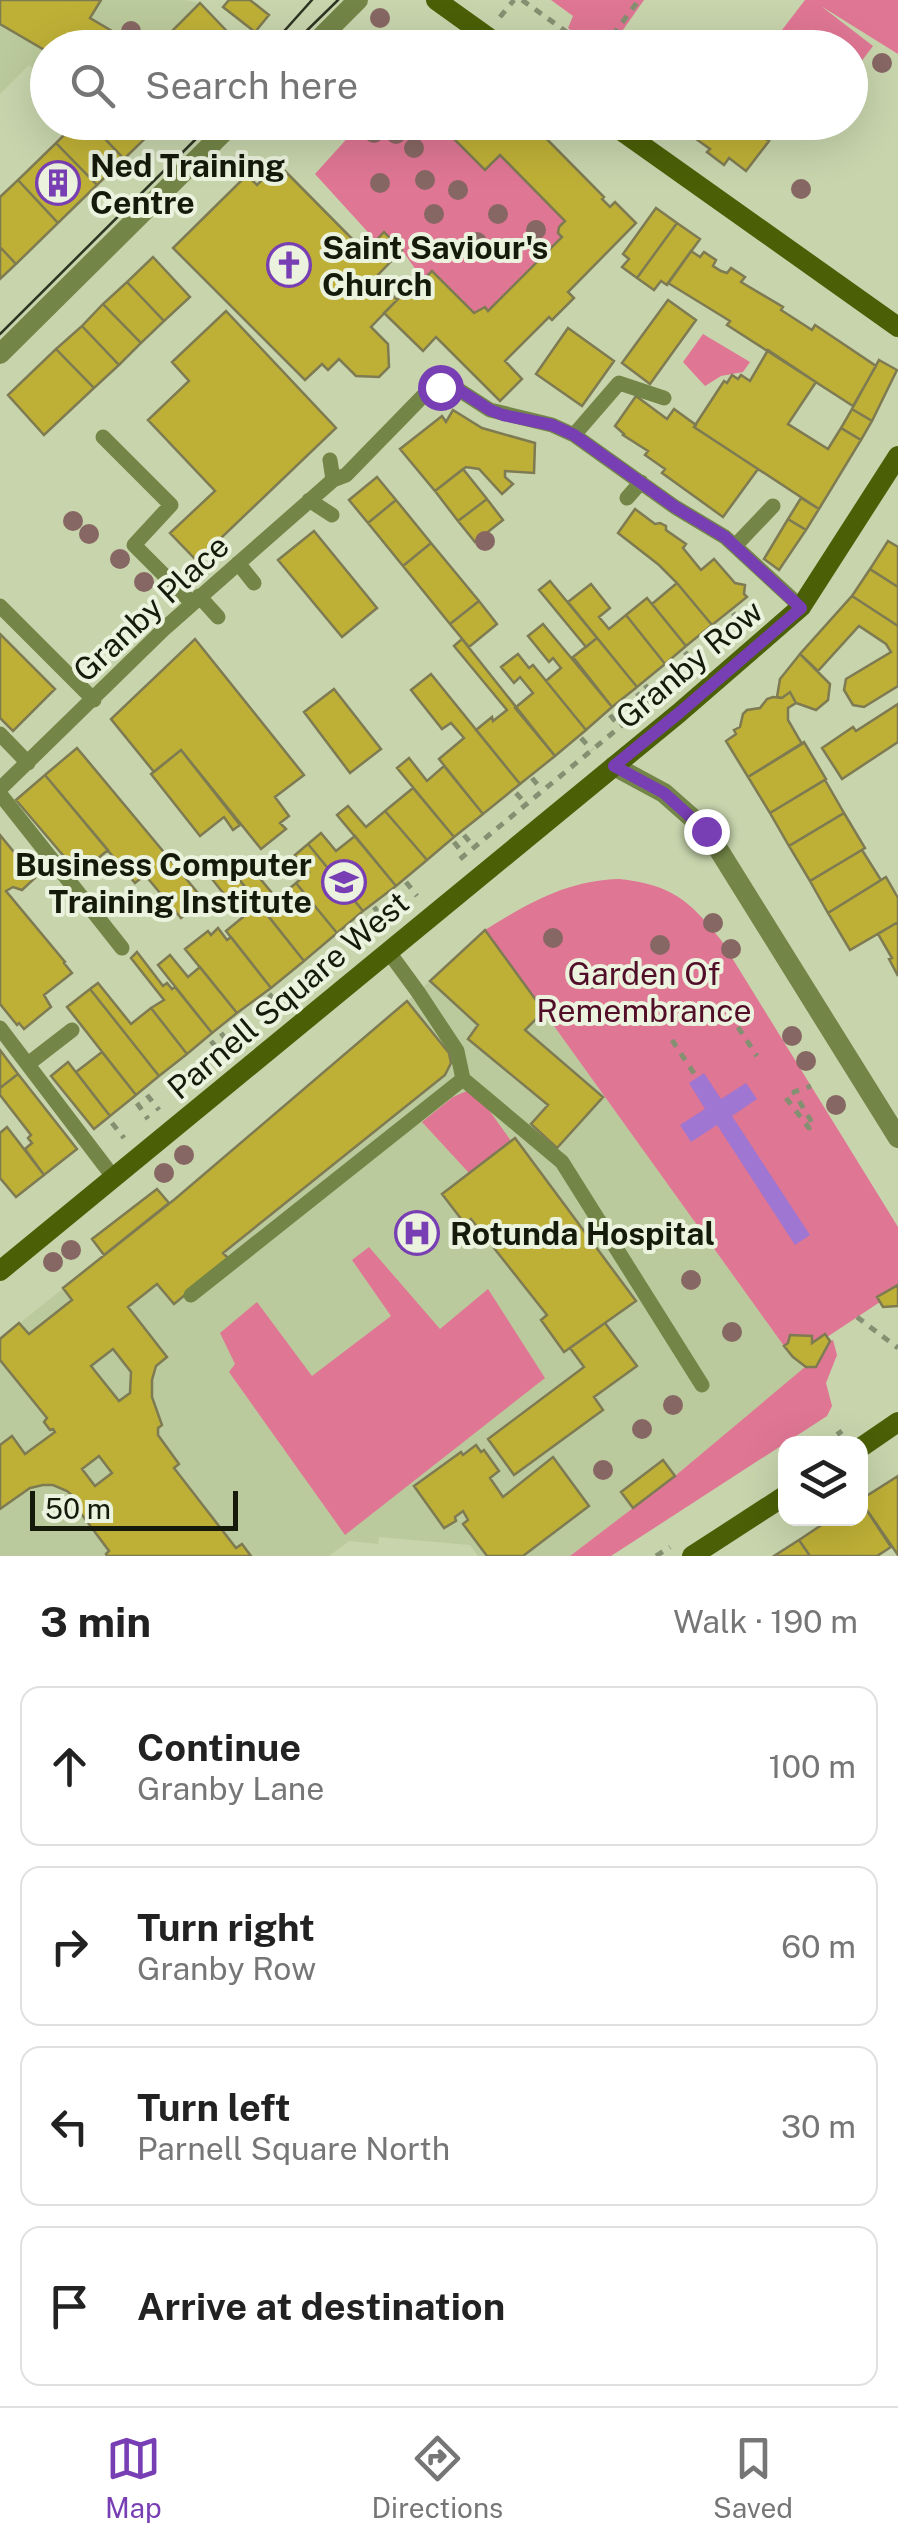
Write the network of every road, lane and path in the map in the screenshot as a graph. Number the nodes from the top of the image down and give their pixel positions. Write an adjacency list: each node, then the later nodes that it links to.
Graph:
1 (358, 0): 5 (street)
2 (436, 0): 6 (main road)
3 (522, 0): 7 (path)
4 (639, 0): 8 (path)
5 (328, 30)
6 (478, 30)
7 (564, 30)
8 (616, 30)
9 (216, 140): 12 (street)
10 (634, 140): 11 (main road)
11 (898, 326)
12 (0, 354)
13 (664, 398): 14 (lane)
14 (574, 435): 16 (lane); 20 (lane, Granby Place)
15 (104, 438): 29 (lane)
16 (596, 450): 19 (lane); 21 (lane)
17 (898, 456): 31 (main road, Granby Row)
18 (330, 460): 20 (lane)
19 (586, 466)
20 (340, 478): 23 (lane, Granby Place)
21 (641, 482): 22 (lane); 26 (lane)
22 (627, 498)
23 (309, 500): 25 (lane); 27 (lane, Granby Place)
24 (773, 506): 26 (lane)
25 (332, 515)
26 (734, 546): 31 (lane)
27 (238, 563): 28 (lane); 29 (lane, Granby Place)
28 (254, 582)
29 (196, 600): 33 (lane); 41 (lane, Granby Place)
30 (0, 606): 41 (lane)
31 (801, 608): 49 (main road, Granby Row)
32 (733, 613): 34 (path)
33 (218, 618)
34 (711, 631)
35 (685, 652): 36 (path)
36 (684, 674)
37 (673, 684): 40 (path)
38 (645, 685): 40 (path)
39 (636, 693): 42 (path)
40 (655, 698): 42 (path)
41 (94, 700): 48 (lane, Granby Place)
42 (647, 705): 44 (path)
43 (610, 715): 44 (path)
44 (620, 727): 47 (path)
45 (0, 734): 48 (lane)
46 (582, 738): 47 (path)
47 (592, 750): 52 (path)
48 (28, 763): 51 (lane, Granby Place)
49 (614, 766): 71 (main road, Parnell Square West); 95 (street)
50 (532, 778): 52 (path)
51 (2, 783): 70 (lane)
52 (542, 790): 54 (path)
53 (516, 793): 54 (path)
54 (526, 804): 57 (path)
55 (464, 834): 57 (path)
56 (454, 842): 58 (path)
57 (474, 847): 58 (path)
58 (464, 855): 59 (path)
59 (452, 865)
60 (406, 882): 62 (path)
61 (429, 886): 62 (path)
62 (417, 896): 63 (path)
63 (407, 905)
64 (374, 908): 67 (path)
65 (396, 914): 67 (path)
66 (362, 917): 68 (path)
67 (386, 922): 68 (path)
68 (374, 933): 69 (path)
69 (361, 944)
70 (122, 948)
71 (388, 951): 86 (lane); 97 (main road, Parnell Square West)
72 (269, 994): 73 (path)
73 (296, 1000)
74 (718, 1009): 82 (path)
75 (0, 1028): 83 (lane)
76 (72, 1030): 83 (lane)
77 (221, 1033): 81 (path)
78 (672, 1040): 84 (path)
79 (211, 1041): 81 (path)
80 (246, 1043): 81 (path)
81 (235, 1051)
82 (757, 1056)
83 (28, 1064): 96 (lane)
84 (696, 1078)
85 (168, 1079): 91 (path)
86 (463, 1079): 99 (lane); 102 (lane)
87 (811, 1086): 89 (path)
88 (146, 1095): 91 (path)
89 (786, 1098)
90 (136, 1103): 92 (path)
91 (159, 1110): 92 (path)
92 (148, 1118): 94 (path)
93 (112, 1123): 94 (path)
94 (124, 1138): 96 (path)
95 (898, 1138)
96 (99, 1156): 97 (lane)
97 (114, 1178): 98 (main road, Parnell Square West)
98 (0, 1271)
99 (191, 1295)
100 (857, 1316): 101 (path)
101 (898, 1348)
102 (702, 1385)
103 (898, 1422): 104 (main road)
104 (868, 1443)
105 (778, 1500): 106 (main road)
106 (692, 1556)

